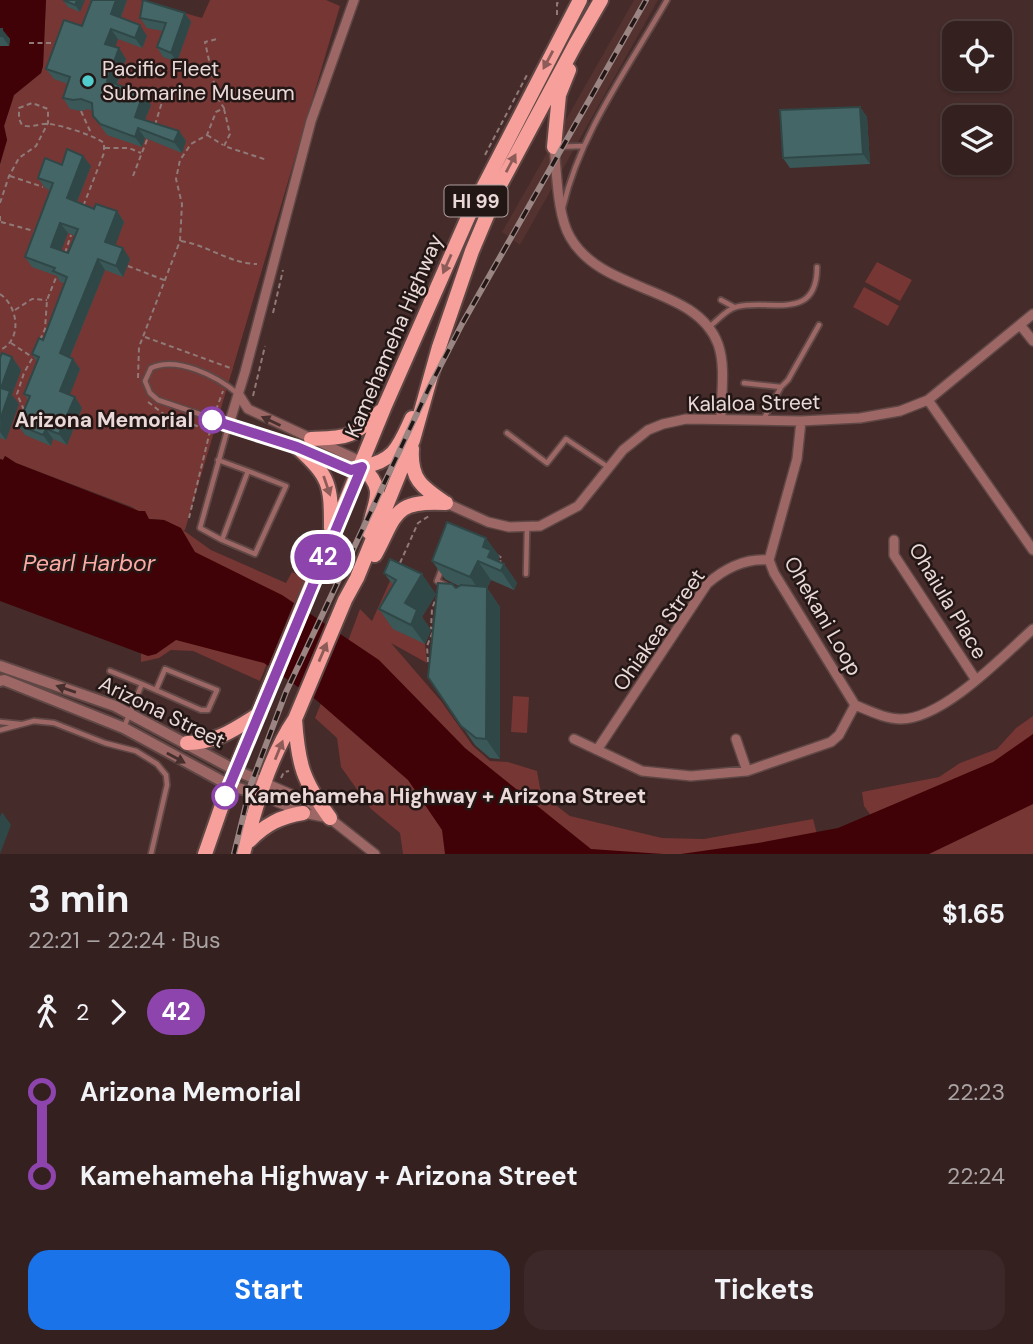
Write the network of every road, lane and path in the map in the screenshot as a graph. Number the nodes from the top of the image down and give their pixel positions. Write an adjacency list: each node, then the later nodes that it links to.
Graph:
1 (354, 0): 66 (street)
2 (580, 0): 70 (main road, Kamehameha Highway / HI 99, one-way to 70)
3 (601, 0): 10 (main road, Kamehameha Highway / HI 99)
4 (667, 0): 21 (lane)
5 (559, 3): 6 (path)
6 (556, 19)
7 (217, 39): 13 (path)
8 (29, 43): 9 (path)
9 (51, 43)
10 (575, 45): 22 (main road); 62 (main road, Kamehameha Highway / HI 99, one-way to 10)
11 (530, 69): 26 (path)
12 (162, 102): 16 (path)
13 (224, 108): 19 (path); 20 (path)
14 (81, 111): 17 (path)
15 (48, 123): 15 (path); 17 (path); 27 (path)
16 (152, 125)
17 (92, 134): 23 (path)
18 (149, 134): 24 (path)
19 (207, 135): 20 (path); 37 (path)
20 (224, 146): 25 (path)
21 (582, 146): 22 (lane); 32 (lane)
22 (554, 147): 32 (street)
23 (104, 148): 24 (path); 31 (path)
24 (142, 153): 28 (path)
25 (267, 160)
26 (483, 160)
27 (9, 176): 29 (path); 30 (path)
28 (134, 176)
29 (43, 187)
30 (0, 202)
31 (84, 204)
32 (562, 211): 53 (street)
33 (0, 216): 34 (path)
34 (1, 223): 36 (path)
35 (74, 230): 38 (path)
36 (34, 231)
37 (180, 241): 39 (path); 41 (path)
38 (64, 254)
39 (257, 264)
40 (60, 265): 45 (path)
41 (128, 266)
42 (817, 267): 47 (lane)
43 (283, 270): 49 (path)
44 (0, 294): 48 (path)
45 (47, 300): 48 (path); 59 (path)
46 (721, 300): 47 (lane)
47 (734, 307): 53 (lane)
48 (14, 310): 56 (path)
49 (273, 313)
50 (1033, 314): 52 (street, Kalaloa Street)
51 (818, 326): 63 (lane)
52 (1021, 326): 55 (street); 68 (street, Kalaloa Street)
53 (709, 328): 73 (street)
54 (144, 336): 60 (path)
55 (1033, 341)
56 (10, 342): 58 (path); 59 (path)
57 (265, 346): 69 (path)
58 (0, 350)
59 (33, 358): 65 (path)
60 (233, 369)
61 (744, 383): 63 (lane)
62 (427, 387): 80 (main road, Kamehameha Highway / HI 99); 83 (main road)
63 (781, 387): 74 (lane)
64 (223, 391): 71 (path)
65 (17, 394): 67 (path); 72 (path)
66 (239, 394): 76 (street); 76 (lane); 79 (street, one-way to 66)
67 (10, 397)
68 (928, 400): 75 (street, Kalaloa Street); 93 (street)
69 (252, 401)
70 (384, 408): 79 (main road); 83 (main road, Kamehameha Highway / HI 99)
71 (216, 410)
72 (25, 413)
73 (721, 418): 74 (street, Kalaloa Street); 84 (street, Kalaloa Street)
74 (763, 421): 75 (street, Kalaloa Street)
75 (801, 421): 97 (street, Ohekani Loop)
76 (229, 424): 81 (street); 82 (lane)
77 (211, 427): 88 (path)
78 (508, 433): 84 (lane)
79 (311, 439): 83 (street)
80 (413, 440): 86 (main road); 95 (main road, Kamehameha Highway / HI 99)
81 (297, 447): 83 (street); 90 (main road, one-way to 90)
82 (218, 460): 85 (lane); 91 (lane)
83 (362, 467): 90 (main road, Kamehameha Highway / HI 99); 95 (main road)
84 (609, 467): 89 (street, Kalaloa Street)
85 (248, 471): 91 (lane); 91 (lane)
86 (446, 503): 89 (street, Kalaloa Street); 101 (main road)
87 (430, 515): 99 (path)
88 (189, 518)
89 (527, 527): 100 (lane)
90 (331, 536): 114 (main road, Kamehameha Highway / HI 99)
91 (222, 540)
92 (894, 540): 109 (street, Ohaiula Place)
93 (1033, 550)
94 (489, 552): 98 (path)
95 (366, 555): 101 (main road, Kamehameha Highway / HI 99)
96 (445, 560): 102 (lane)
97 (769, 560): 112 (street, Ohekani Loop); 123 (street, Ohiakea Street)
98 (496, 569)
99 (396, 572)
100 (526, 574)
101 (357, 578): 115 (main road, Kamehameha Highway / HI 99, one-way to 101)
102 (448, 586)
103 (439, 593): 105 (path)
104 (1033, 629): 109 (street, Ohekani Loop)
105 (428, 662)
106 (0, 666): 113 (street, Arizona Street, one-way to 106)
107 (110, 671): 110 (lane)
108 (1, 679): 118 (street, Arizona Street)
109 (976, 680): 112 (street, Ohekani Loop)
110 (142, 684): 111 (lane); 113 (lane)
111 (156, 690): 111 (lane)
112 (855, 705): 126 (street, Ohekani Loop)
113 (130, 713): 118 (lane); 122 (street, Arizona Street)
114 (259, 714): 122 (main road); 125 (main road, Kamehameha Highway / HI 99)
115 (295, 719): 128 (main road, Kamehameha Highway / HI 99, one-way to 115); 130 (main road)
116 (0, 722): 117 (lane)
117 (21, 724): 119 (lane); 133 (lane)
118 (124, 728): 127 (street, Arizona Street, one-way to 127)
119 (0, 730)
120 (574, 740): 123 (street, Ohekani Loop)
121 (736, 740): 126 (street)
122 (187, 743): 125 (street, Arizona Street)
123 (597, 750): 126 (street, Ohekani Loop)
124 (296, 769): 128 (path)
125 (235, 770): 127 (main road, Kamehameha Highway / HI 99); 128 (street, Arizona Street)
126 (747, 771)
127 (229, 785): 128 (street, Arizona Street); 134 (main road, Kamehameha Highway / HI 99)
128 (269, 786): 129 (street); 130 (street); 132 (main road, Kamehameha Highway / HI 99)
129 (303, 813): 130 (street); 132 (main road)
130 (330, 818): 131 (street)
131 (342, 828): 135 (street); 136 (street)
132 (244, 849)
133 (151, 854)
134 (205, 854)
135 (365, 854)
136 (375, 854)

